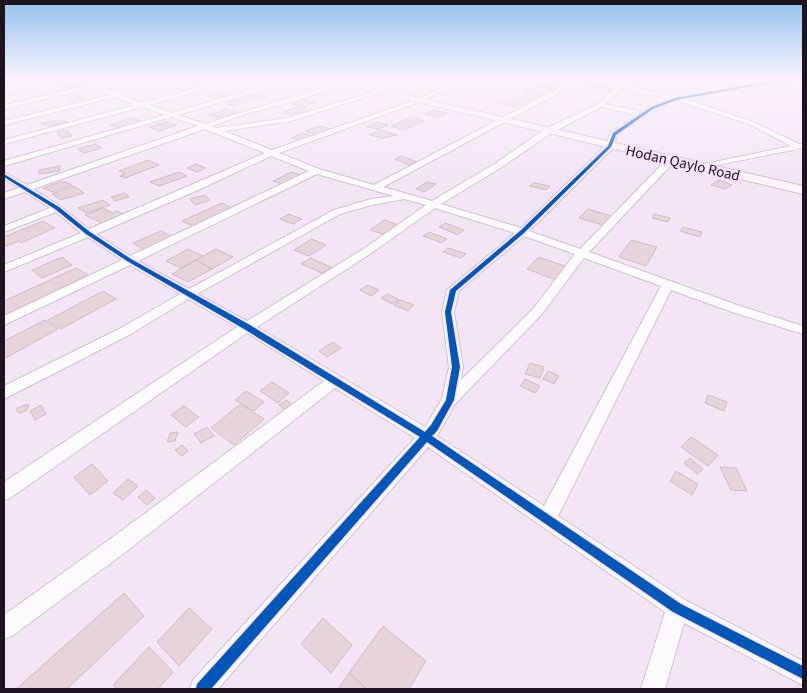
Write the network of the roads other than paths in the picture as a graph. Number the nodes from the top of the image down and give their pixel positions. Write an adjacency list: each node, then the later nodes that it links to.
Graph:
1 (49, 112): 16 (street)
2 (115, 112): 20 (street)
3 (163, 112): 14 (street)
4 (180, 112): 14 (street)
5 (251, 112): 17 (street)
6 (313, 112): 18 (street)
7 (386, 112): 23 (street)
8 (469, 112): 15 (street, Hodan Qaylo Road)
9 (518, 112): 15 (street)
10 (585, 112): 19 (street)
11 (636, 112): 13 (street)
12 (717, 112): 22 (street)
13 (644, 114): 21 (street)
14 (171, 115): 17 (street); 25 (street)
15 (503, 120): 19 (street, Hodan Qaylo Road); 29 (street)
16 (4, 124)
17 (204, 127): 18 (street); 30 (street)
18 (215, 130): 23 (street)
19 (548, 131): 21 (street, Hodan Qaylo Road); 34 (street)
20 (4, 142)
21 (610, 146): 24 (street, Hodan Qaylo Road); 37 (street)
22 (801, 147): 26 (street)
23 (271, 153): 27 (street); 38 (street)
24 (671, 160): 26 (street, Hodan Qaylo Road); 39 (street)
25 (4, 164)
26 (700, 167): 31 (street, Hodan Qaylo Road)
27 (316, 171): 29 (street); 40 (street)
28 (4, 176): 30 (street)
29 (375, 188): 33 (street)
30 (24, 189): 32 (street); 35 (street)
31 (803, 189)
32 (4, 196)
33 (404, 197): 34 (street); 43 (street)
34 (433, 206): 37 (street); 45 (street)
35 (57, 208): 36 (street); 38 (street)
36 (4, 229)
37 (522, 232): 39 (street); 49 (street)
38 (88, 233): 40 (street); 41 (street)
39 (580, 254): 42 (street); 49 (street)
40 (129, 260): 43 (street); 44 (street)
41 (4, 269)
42 (667, 285): 46 (street); 52 (street)
43 (188, 294): 45 (street); 48 (street)
44 (4, 321)
45 (247, 327): 47 (street); 51 (street)
46 (803, 330)
47 (334, 380): 50 (street); 54 (street)
48 (4, 393)
49 (450, 400): 50 (street)
50 (425, 436): 52 (street); 56 (street)
51 (4, 492)
52 (547, 519): 53 (street)
53 (677, 608): 55 (street); 57 (street)
54 (4, 628)
55 (803, 673)
56 (202, 689)
57 (653, 689)

